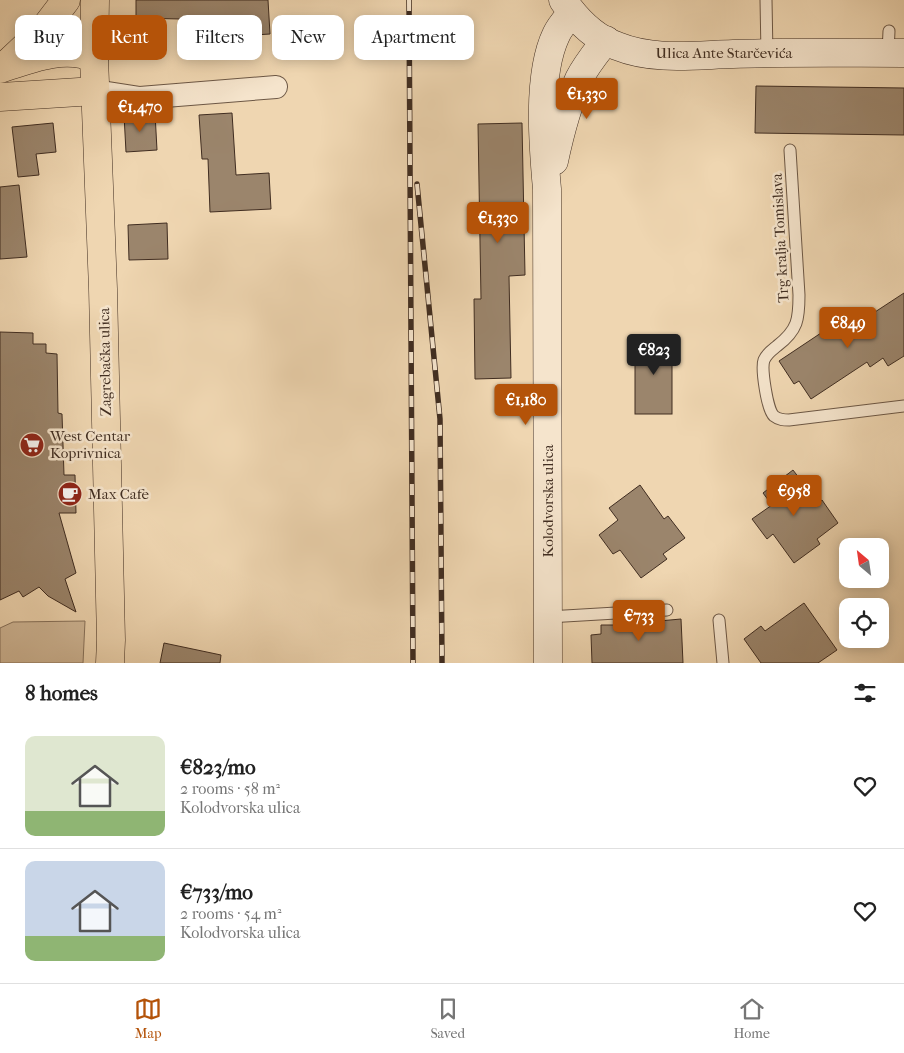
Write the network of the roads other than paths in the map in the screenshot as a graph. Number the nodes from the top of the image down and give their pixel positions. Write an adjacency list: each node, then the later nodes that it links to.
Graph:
1 (66, 0): 11 (main road)
2 (95, 0): 5 (main road, Zagrebačka ulica)
3 (766, 0): 8 (lane)
4 (568, 6): 6 (main road, Ulica Ante Starčevića); 16 (main road, Kolodvorska ulica)
5 (95, 15)
6 (606, 40): 8 (main road, Ulica Ante Starčevića); 16 (main road, Kolodvorska ulica)
7 (894, 46): 8 (main road, Ulica Ante Starčevića)
8 (767, 54)
9 (92, 57): 11 (main road)
10 (94, 60): 13 (main road, Zagrebačka ulica)
11 (1, 68)
12 (276, 87): 13 (street)
13 (95, 91): 14 (main road); 21 (main road, Zagrebačka ulica)
14 (0, 96)
15 (790, 150): 17 (lane, Trg kralja Tomislava)
16 (547, 189): 19 (main road, Kolodvorska ulica)
17 (904, 406)
18 (667, 610): 19 (lane)
19 (548, 617): 22 (main road, Kolodvorska ulica)
20 (719, 620): 23 (lane)
21 (110, 663)
22 (548, 663)
23 (723, 663)

